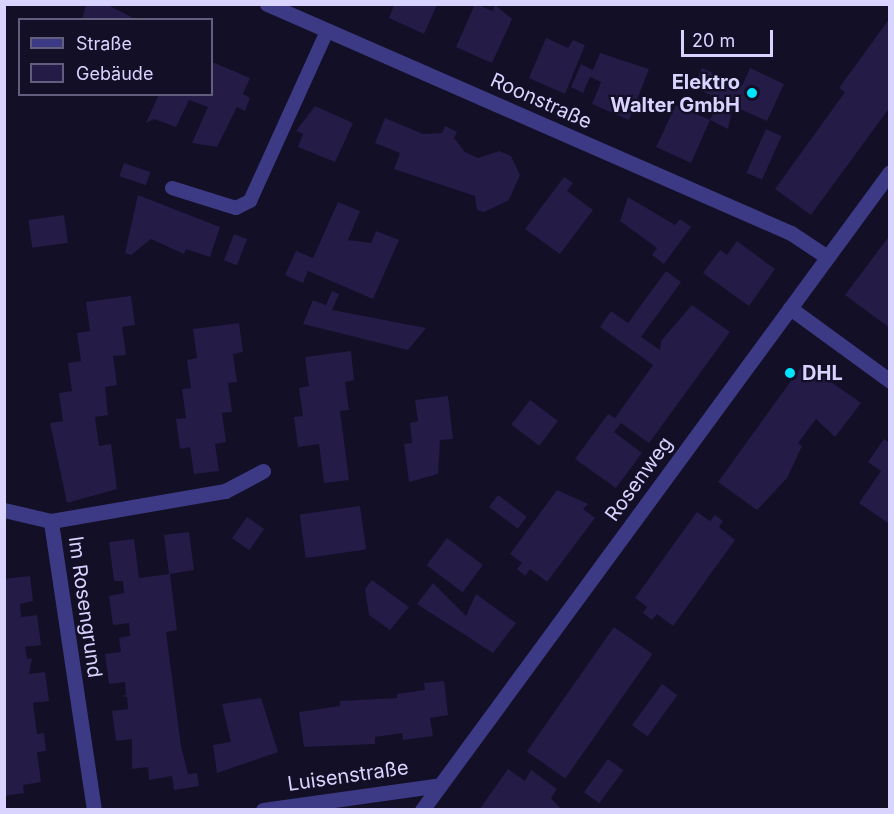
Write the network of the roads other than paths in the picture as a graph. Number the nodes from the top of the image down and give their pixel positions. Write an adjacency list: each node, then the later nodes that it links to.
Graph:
1 (267, 4): 2 (street, Roonstraße)
2 (327, 31): 4 (lane); 5 (street, Roonstraße)
3 (890, 172): 5 (street, Rosenweg)
4 (172, 188)
5 (827, 257): 6 (street, Rosenweg)
6 (790, 308): 7 (street); 11 (street, Rosenweg)
7 (890, 381)
8 (263, 471): 10 (street, Im Rosengrund)
9 (4, 510): 10 (street)
10 (51, 521): 12 (street, Im Rosengrund)
11 (440, 785): 13 (street, Luisenstraße); 14 (street, Rosenweg)
12 (94, 810)
13 (263, 810)
14 (422, 810)

